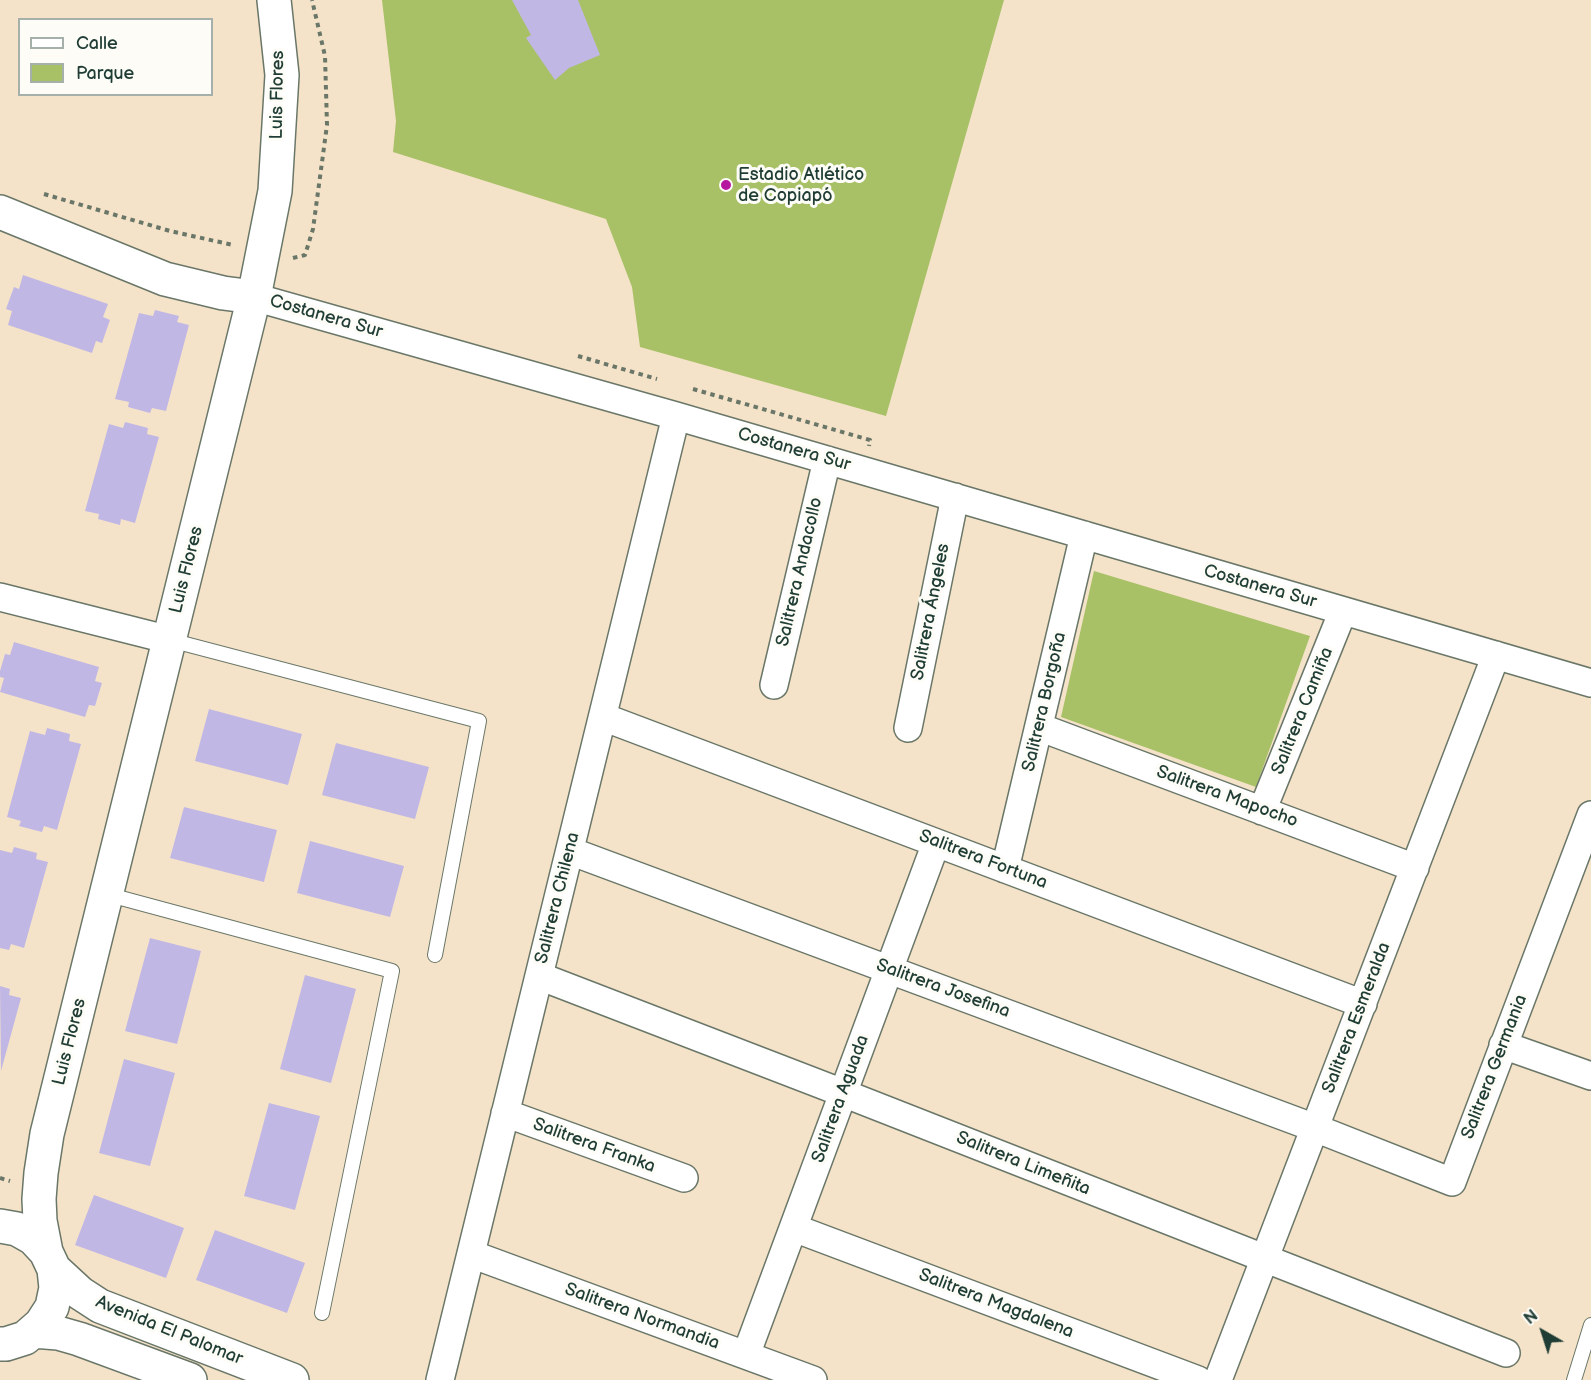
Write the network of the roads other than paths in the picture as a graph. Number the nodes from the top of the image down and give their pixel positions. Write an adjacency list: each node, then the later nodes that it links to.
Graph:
1 (274, 0): 3 (main road, Luis Flores)
2 (0, 212): 3 (main road, Costanera Sur)
3 (254, 297): 4 (street, Costanera Sur); 10 (main road, Luis Flores)
4 (676, 416): 5 (street, Costanera Sur); 14 (street, Salitrera Chilena)
5 (827, 460): 6 (street, Costanera Sur); 13 (street, Salitrera Andacollo)
6 (955, 497): 7 (street, Costanera Sur); 16 (street, Salitrera Ángeles)
7 (1084, 535): 9 (street, Costanera Sur); 15 (street, Salitrera Borgoña)
8 (0, 597): 10 (street)
9 (1343, 611): 11 (street, Costanera Sur); 17 (street, Salitrera Camiña)
10 (170, 640): 23 (main road, Luis Flores); 24 (lane)
11 (1496, 655): 12 (street, Costanera Sur); 21 (street, Salitrera Esmeralda)
12 (1591, 683)
13 (774, 685)
14 (603, 717): 19 (street, Salitrera Fortuna); 20 (street, Salitrera Chilena)
15 (1039, 727): 17 (street, Salitrera Mapocho); 22 (street, Salitrera Borgoña)
16 (908, 728)
17 (1262, 810): 21 (street, Salitrera Mapocho)
18 (1591, 815): 28 (street, Salitrera Germania)
19 (936, 843): 22 (street, Salitrera Fortuna); 25 (street, Salitrera Aguada)
20 (570, 851): 25 (street, Salitrera Josefina); 26 (street, Salitrera Chilena)
21 (1415, 867): 27 (street, Salitrera Esmeralda)
22 (1005, 869): 27 (street, Salitrera Fortuna)
23 (106, 894): 33 (main road, Luis Flores); 41 (lane)
24 (435, 955)
25 (889, 969): 30 (street, Salitrera Aguada); 32 (street, Salitrera Josefina)
26 (539, 976): 30 (street, Salitrera Limeñita); 31 (street, Salitrera Chilena)
27 (1363, 1004): 32 (street, Salitrera Esmeralda)
28 (1503, 1045): 29 (street); 32 (street, Salitrera Germania)
29 (1591, 1076)
30 (843, 1093): 37 (street, Salitrera Aguada); 39 (street, Salitrera Limeñita)
31 (505, 1113): 34 (street, Salitrera Franka); 38 (street, Salitrera Chilena)
32 (1315, 1128): 39 (street, Salitrera Esmeralda)
33 (47, 1134): 35 (main road, Luis Flores); 40 (main road, Luis Flores)
34 (684, 1178)
35 (0, 1218)
36 (0, 1226): 40 (main road, Avenida El Palomar)
37 (794, 1228): 45 (street, Salitrera Aguada); 50 (street, Salitrera Magdalena)
38 (471, 1254): 45 (street, Salitrera Normandia); 48 (street, Salitrera Chilena)
39 (1264, 1259): 44 (street, Salitrera Limeñita); 51 (street, Salitrera Esmeralda)
40 (50, 1261): 43 (main road, Luis Flores); 47 (main road, Avenida El Palomar)
41 (322, 1313)
42 (1591, 1326): 52 (lane)
43 (12, 1344): 46 (main road, Avenida El Palomar)
44 (1506, 1353)
45 (747, 1355): 49 (street, Salitrera Normandia)
46 (190, 1380)
47 (292, 1380)
48 (440, 1380)
49 (813, 1380)
50 (1198, 1380)
51 (1218, 1380)
52 (1574, 1380)

